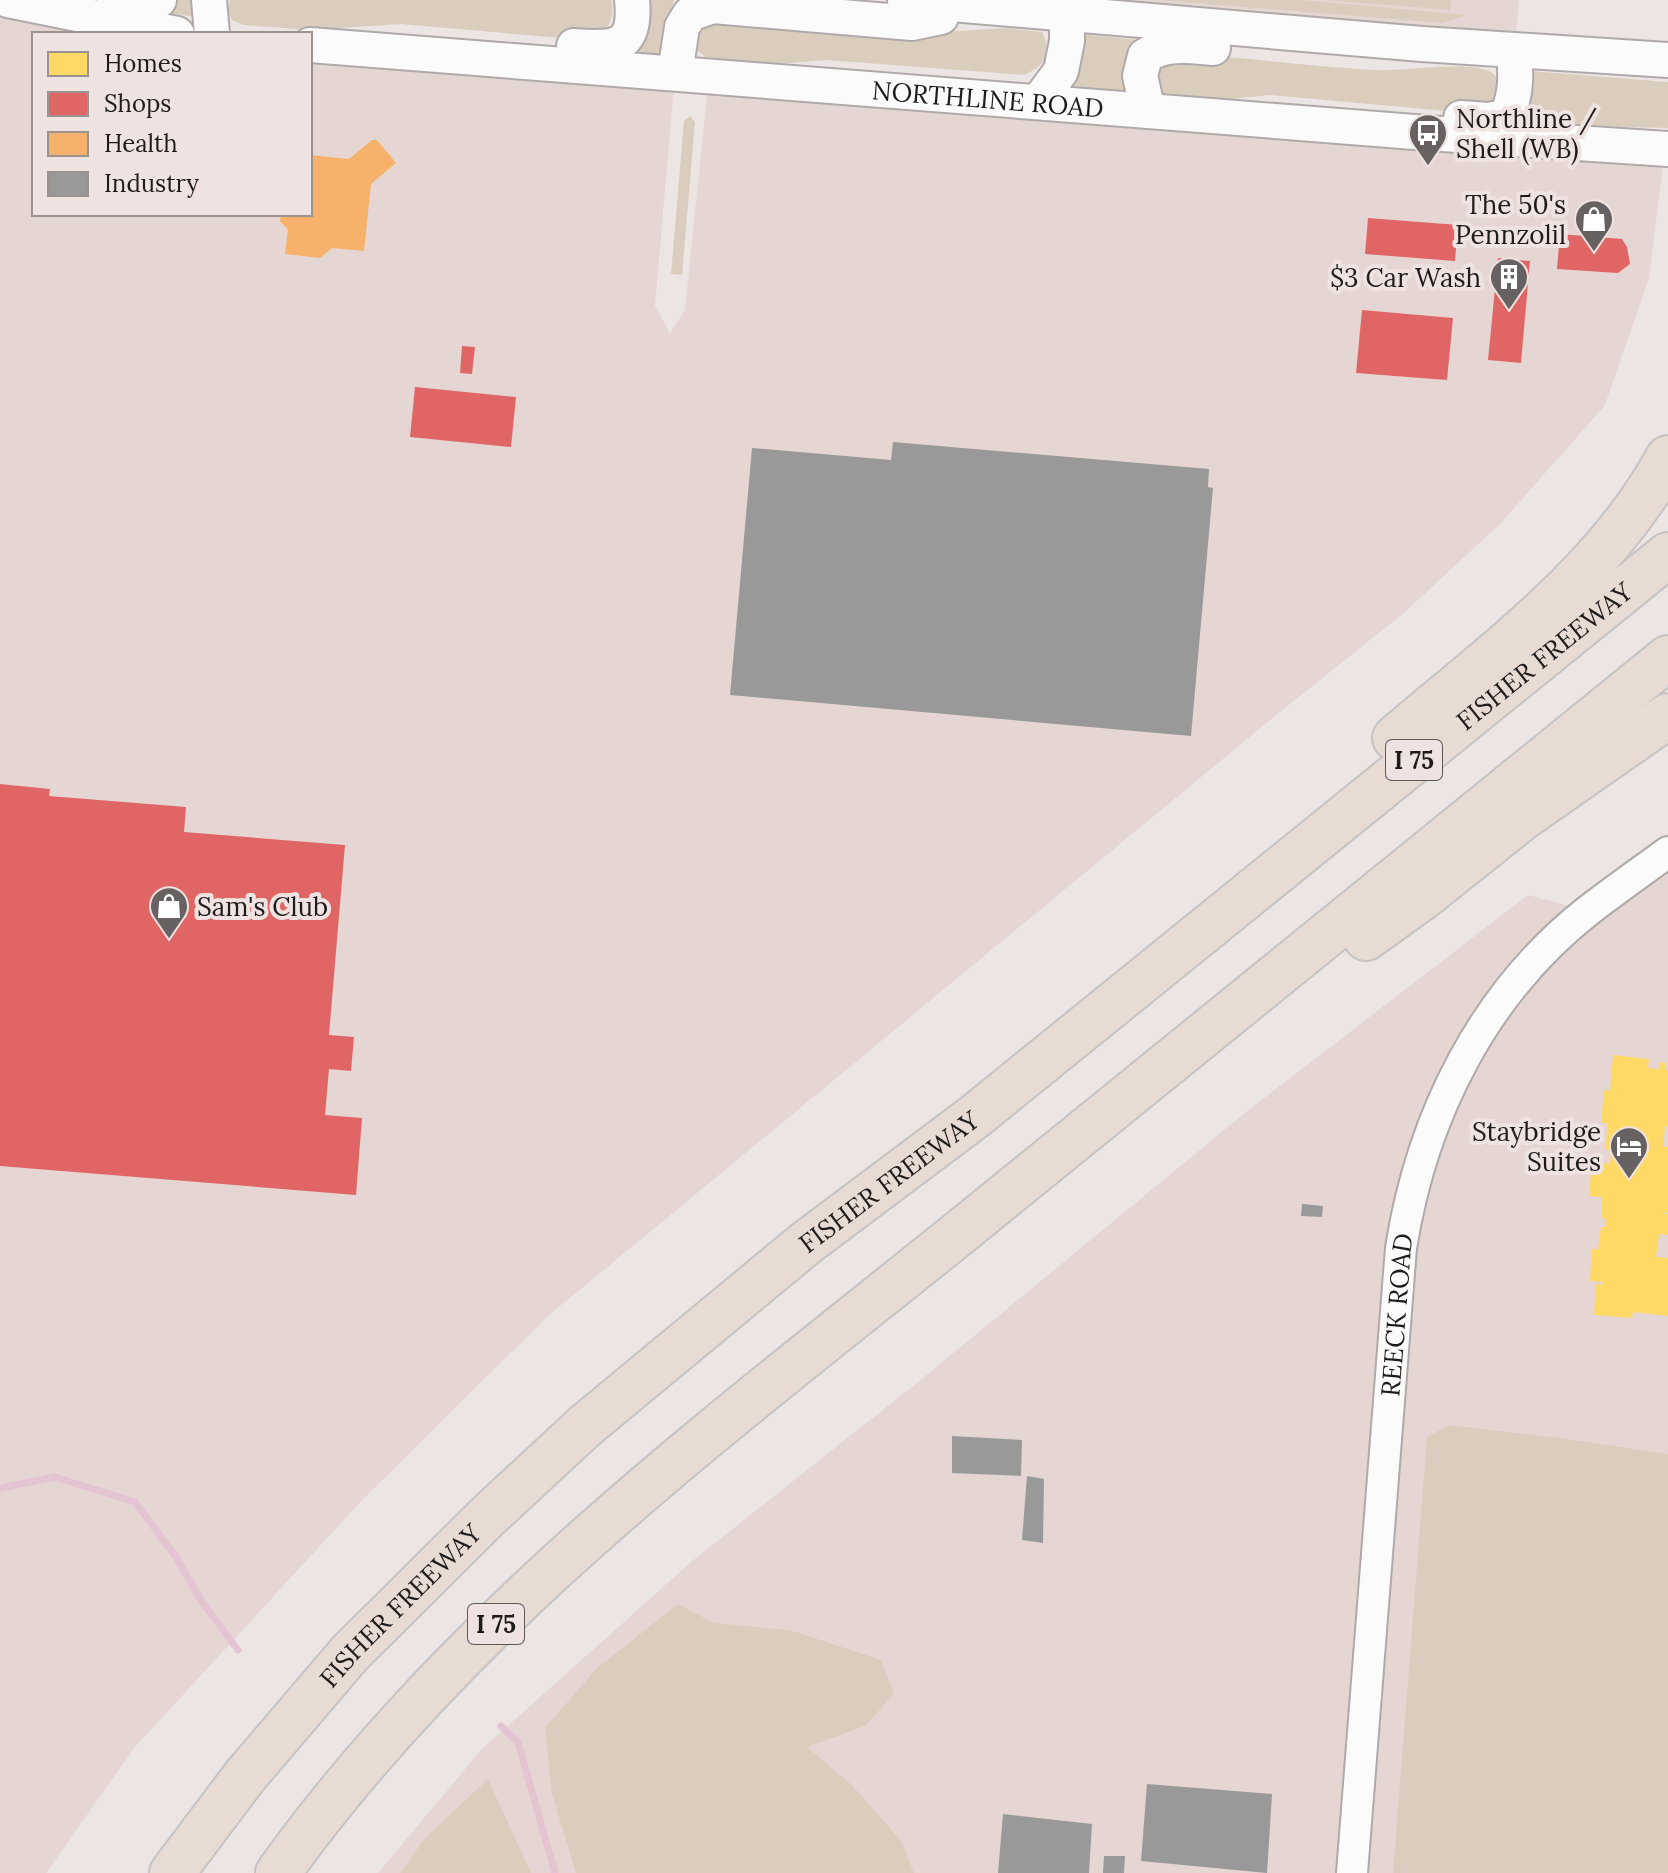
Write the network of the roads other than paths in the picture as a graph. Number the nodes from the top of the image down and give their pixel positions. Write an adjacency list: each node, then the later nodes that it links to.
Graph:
1 (8, 0): 9 (main road)
2 (114, 0): 3 (main road)
3 (159, 0)
4 (209, 0): 10 (main road)
5 (632, 0): 13 (main road)
6 (905, 0): 7 (main road)
7 (1012, 5): 8 (main road); 16 (main road)
8 (1068, 6): 12 (main road); 17 (main road)
9 (167, 32)
10 (212, 32)
11 (312, 45): 13 (main road, NORTHLINE ROAD)
12 (1451, 46): 14 (main road); 18 (main road)
13 (349, 48): 16 (main road, NORTHLINE ROAD)
14 (1514, 50): 15 (main road); 19 (main road)
15 (1668, 60)
16 (675, 73): 17 (main road, NORTHLINE ROAD)
17 (1038, 102): 18 (main road, NORTHLINE ROAD)
18 (1148, 111): 19 (main road, NORTHLINE ROAD)
19 (1235, 118): 20 (main road, NORTHLINE ROAD)
20 (1668, 149)
21 (1668, 458): 26 (highway)
22 (1668, 555): 26 (highway, FISHER FREEWAY / I 75)
23 (1668, 658): 27 (highway, I 75)
24 (1668, 716): 27 (highway)
25 (1668, 852): 30 (street, REECK ROAD)
26 (1161, 964): 28 (highway, FISHER FREEWAY / I 75)
27 (1206, 1033): 29 (highway, I 75)
28 (172, 1873)
29 (278, 1873)
30 (1352, 1873)

